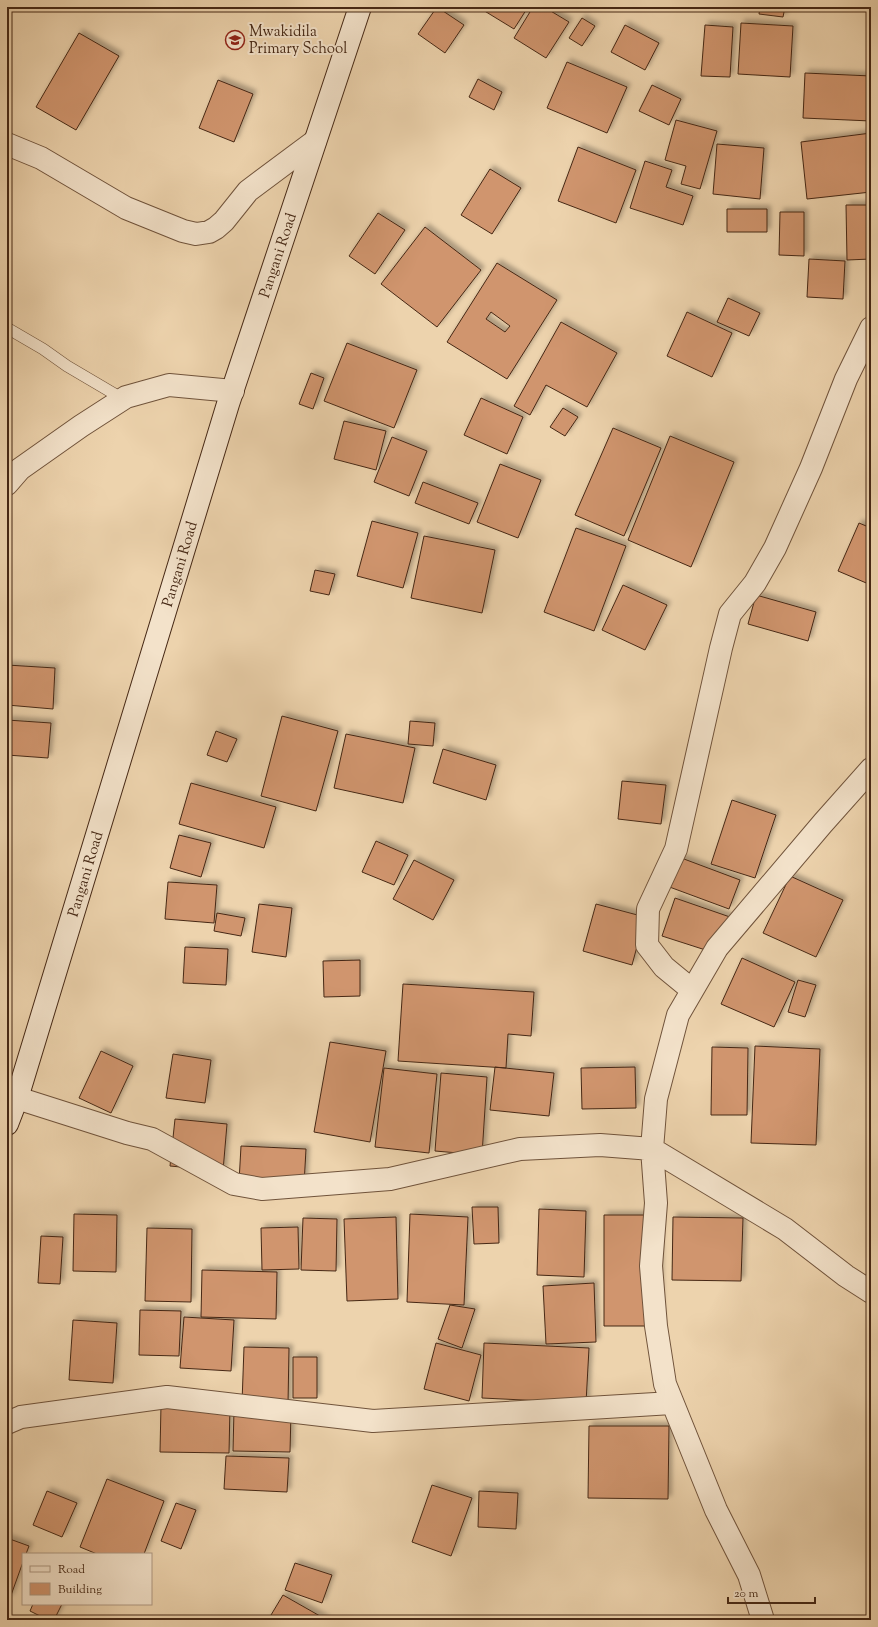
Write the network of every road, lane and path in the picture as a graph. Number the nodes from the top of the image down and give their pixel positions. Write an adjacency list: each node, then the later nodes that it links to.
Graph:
1 (360, 7): 2 (street, Pangani Road)
2 (315, 141): 3 (street); 6 (street, Pangani Road)
3 (7, 144)
4 (7, 328): 7 (lane)
5 (871, 328): 10 (street)
6 (233, 391): 7 (street); 11 (street, Pangani Road)
7 (123, 399): 8 (street)
8 (7, 484)
9 (871, 769): 10 (street)
10 (692, 990): 13 (street)
11 (12, 1099): 12 (street, Pangani Road); 13 (street)
12 (7, 1124)
13 (652, 1148): 14 (street); 15 (street)
14 (871, 1292)
15 (672, 1403): 16 (street); 17 (street)
16 (7, 1423)
17 (763, 1620)

